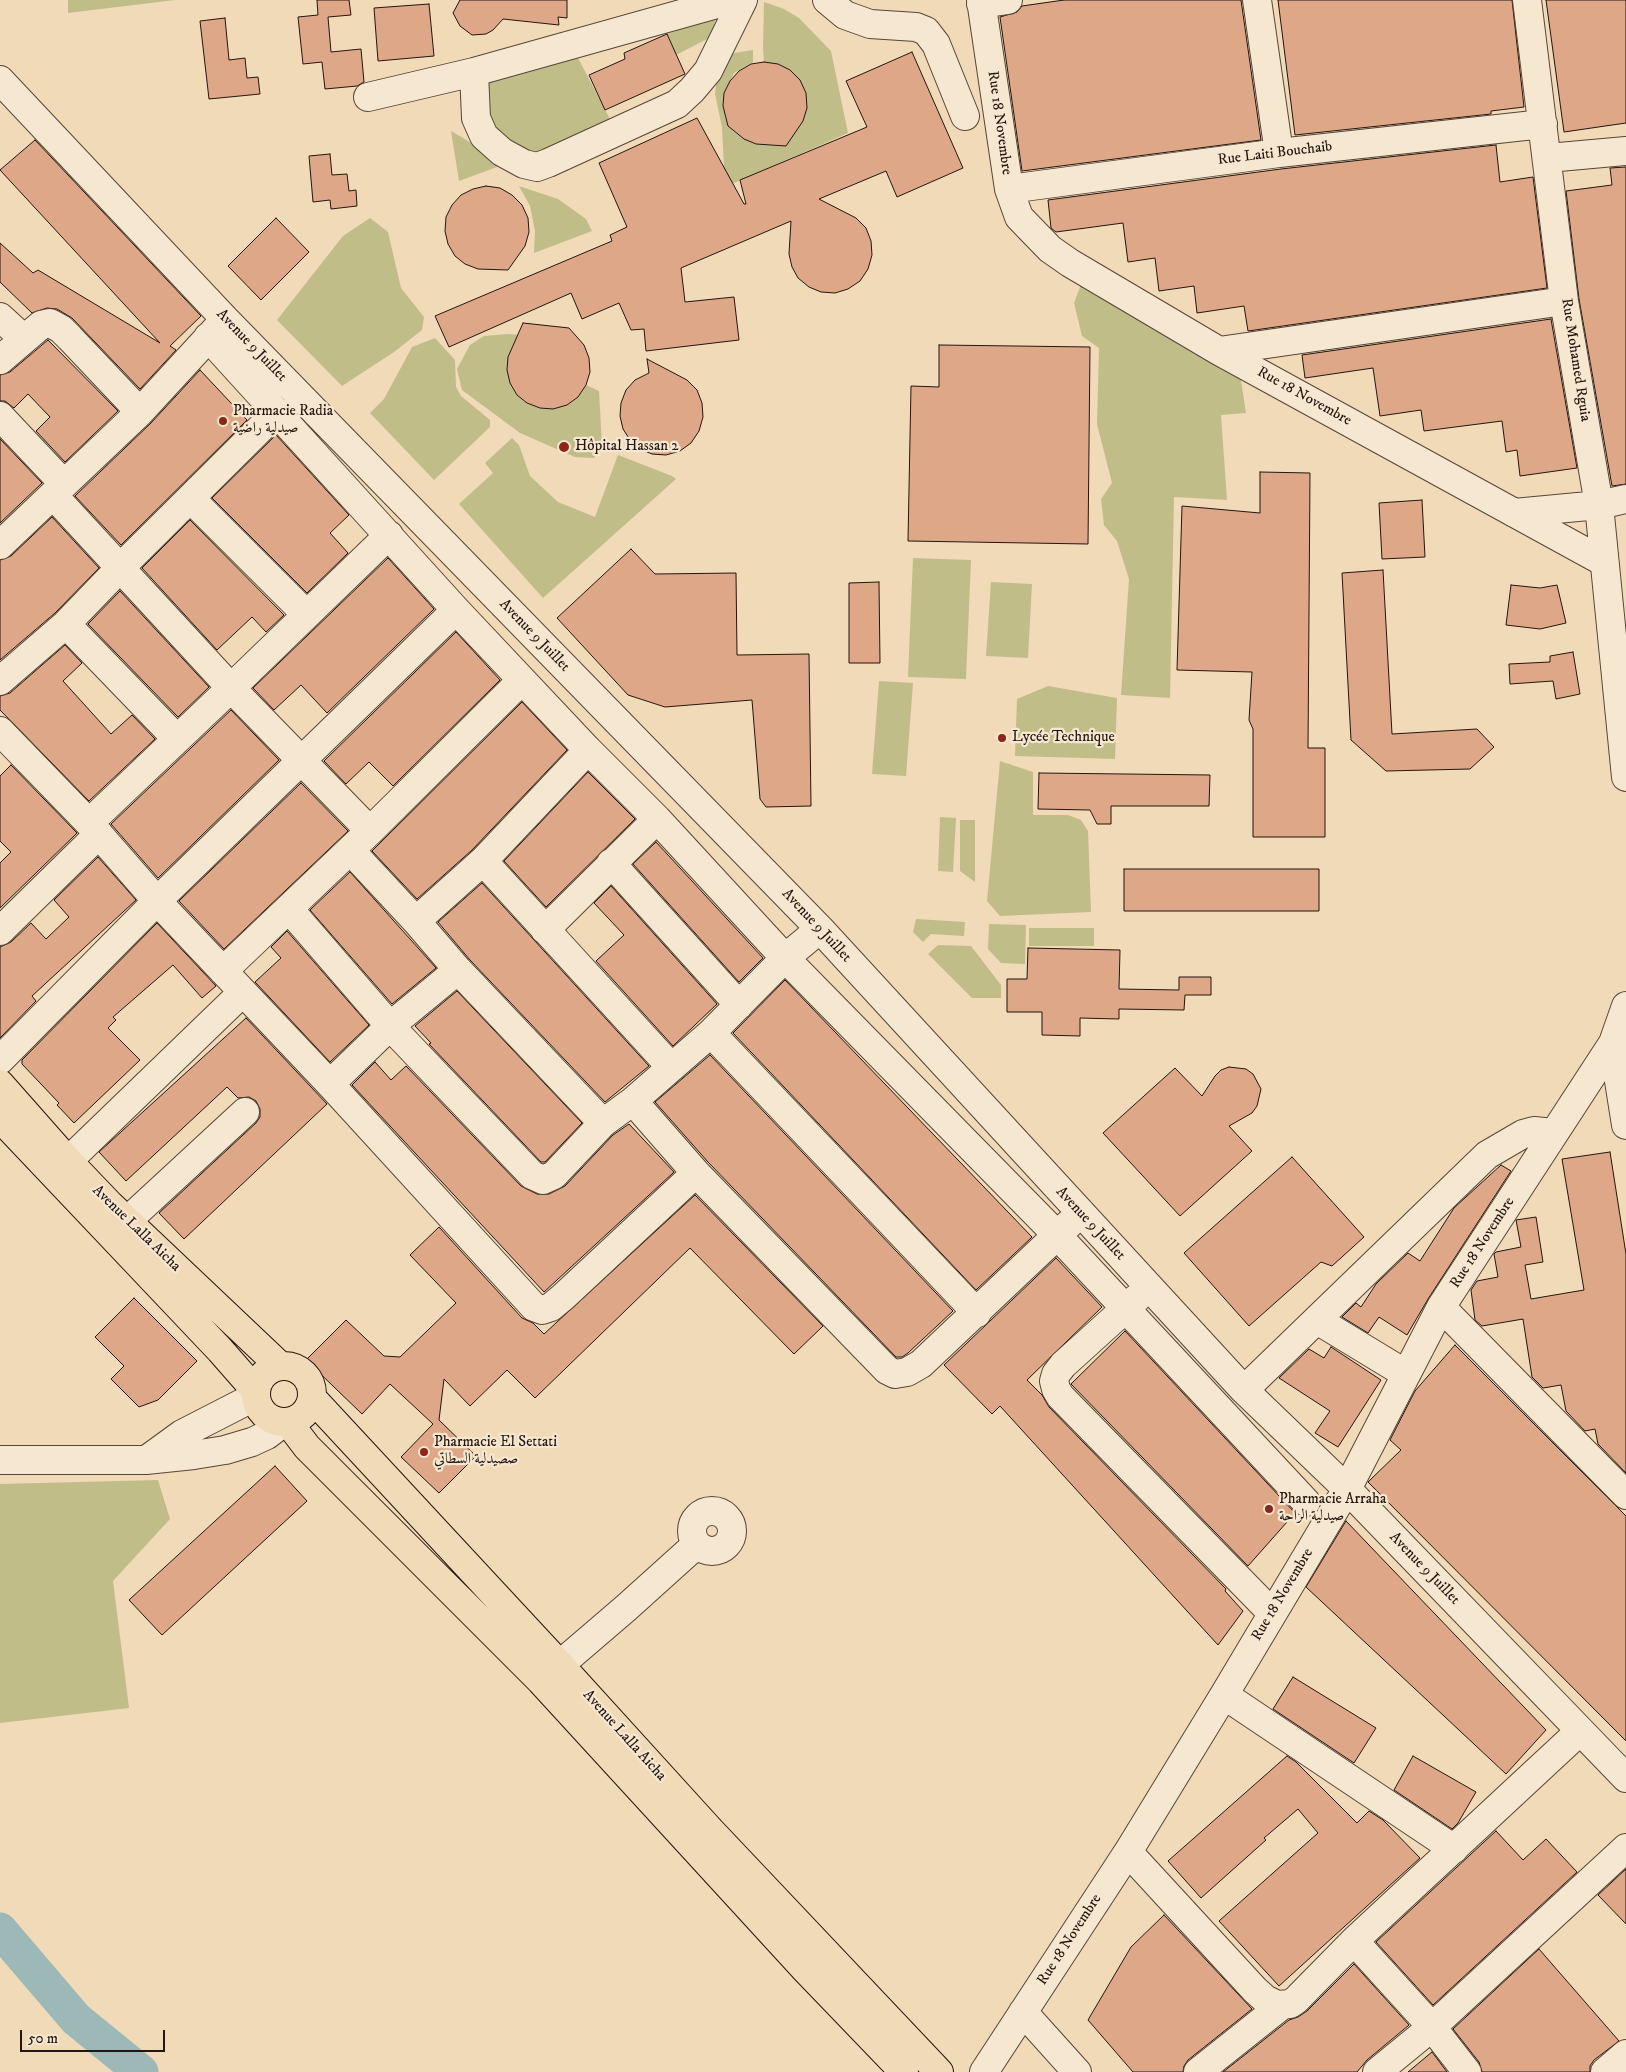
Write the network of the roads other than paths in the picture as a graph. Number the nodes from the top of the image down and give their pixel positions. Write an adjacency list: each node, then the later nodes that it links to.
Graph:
1 (731, 0): 8 (street)
2 (743, 0): 8 (street)
3 (827, 0): 11 (street)
4 (1008, 0): 7 (street)
5 (1257, 0): 14 (street)
6 (1527, 0): 12 (street, Rue Mohamed Rguia)
7 (981, 2): 16 (street, Rue 18 Novembre)
8 (474, 72): 10 (street)
9 (0, 80): 19 (street, Avenue 9 Juillet)
10 (368, 97)
11 (965, 116)
12 (1542, 124): 14 (street, Rue Laiti Bouchaib); 15 (street, Rue Mohamed Rguia)
13 (1626, 151): 15 (street)
14 (1279, 153): 16 (street, Rue Laiti Bouchaib)
15 (1548, 158): 17 (street, Rue Mohamed Rguia)
16 (1008, 189): 21 (street, Rue 18 Novembre)
17 (1564, 300): 21 (street); 29 (street, Rue Mohamed Rguia)
18 (0, 317): 20 (street)
19 (216, 328): 23 (street); 24 (street); 55 (street, Avenue 9 Juillet)
20 (24, 338): 22 (street); 23 (street)
21 (1219, 351): 30 (street, Rue 18 Novembre)
22 (0, 360)
23 (140, 412): 26 (street)
24 (277, 412): 27 (street); 31 (street)
25 (0, 416): 26 (street)
26 (59, 489): 32 (street); 34 (street)
27 (191, 499): 34 (street); 36 (street)
28 (1626, 500): 29 (street)
29 (1599, 505): 30 (street); 33 (street, Rue Mohamed Rguia)
30 (1514, 513): 33 (street, Rue 18 Novembre)
31 (389, 536): 35 (street); 36 (street)
32 (0, 544)
33 (1604, 562): 45 (street)
34 (120, 568): 37 (street); 40 (street)
35 (456, 610): 38 (street); 44 (street)
36 (306, 614): 40 (street)
37 (66, 624): 39 (street); 42 (street)
38 (522, 680): 43 (street); 48 (street)
39 (0, 681)
40 (231, 688): 42 (street); 44 (street)
41 (0, 731): 47 (street)
42 (176, 738): 47 (street)
43 (588, 750): 46 (street); 50 (street)
44 (301, 761): 48 (street); 52 (street)
45 (1626, 778)
46 (657, 819): 51 (street); 58 (street)
47 (94, 828): 52 (street); 57 (street)
48 (370, 831): 49 (street)
49 (350, 850): 53 (street); 54 (street)
50 (483, 861): 54 (street); 56 (street)
51 (611, 863): 56 (street); 62 (street)
52 (158, 901): 60 (street); 67 (street)
53 (289, 909): 60 (street); 64 (street)
54 (416, 921): 59 (street)
55 (820, 929): 58 (street); 79 (street, Avenue 9 Juillet)
56 (545, 930): 68 (street)
57 (0, 931)
58 (785, 958): 62 (street); 81 (street)
59 (458, 970): 64 (street); 74 (street)
60 (223, 971): 61 (street)
61 (243, 992): 70 (street); 77 (street)
62 (739, 1004): 65 (street)
63 (1626, 1006): 66 (street, Rue 18 Novembre)
64 (390, 1026): 70 (street); 74 (street)
65 (710, 1033): 68 (street); 85 (street)
66 (1613, 1043): 75 (street); 76 (street, Rue 18 Novembre)
67 (0, 1060)
68 (671, 1066): 71 (street)
69 (0, 1084): 77 (main road, Avenue Lalla Aicha)
70 (330, 1084): 78 (street)
71 (633, 1101): 74 (street); 78 (street)
72 (245, 1112): 80 (street)
73 (0, 1118): 90 (main road, Avenue Lalla Aicha)
74 (603, 1124)
75 (1626, 1125)
76 (1554, 1133): 83 (street, Rue 18 Novembre); 86 (street)
77 (68, 1161): 80 (main road, Avenue Lalla Aicha)
78 (696, 1173): 85 (street)
79 (1081, 1214): 81 (street); 82 (street, Avenue 9 Juillet)
80 (127, 1221): 87 (main road, Avenue Lalla Aicha)
81 (1056, 1234): 84 (street); 85 (street)
82 (1149, 1288): 84 (street); 89 (street, Avenue 9 Juillet)
83 (1441, 1307): 88 (street, Rue 18 Novembre); 96 (street)
84 (1124, 1309): 97 (street); 99 (street)
85 (976, 1313)
86 (1317, 1320): 88 (street); 89 (street)
87 (280, 1366): 90 (main road); 91 (main road, Avenue Lalla Aicha)
88 (1406, 1374): 95 (street, Rue 18 Novembre)
89 (1244, 1390): 95 (street, Avenue 9 Juillet)
90 (256, 1394): 92 (main road, Avenue Lalla Aicha); 94 (street)
91 (312, 1398): 92 (main road); 100 (main road, Avenue Lalla Aicha)
92 (286, 1422): 94 (street); 100 (main road, Avenue Lalla Aicha)
93 (0, 1460): 94 (street)
94 (146, 1460)
95 (1347, 1489): 99 (street, Rue 18 Novembre); 102 (street, Avenue 9 Juillet)
96 (1626, 1495)
97 (1306, 1502)
98 (697, 1544): 100 (street)
99 (1272, 1613): 101 (street, Rue 18 Novembre)
100 (550, 1672): 112 (main road, Avenue Lalla Aicha); 113 (main road, Avenue Lalla Aicha)
101 (1224, 1695): 105 (street); 106 (street, Rue 18 Novembre)
102 (1580, 1731): 103 (street, Avenue 9 Juillet); 105 (street)
103 (1626, 1778)
104 (1626, 1848): 110 (street)
105 (1454, 1850): 107 (street)
106 (1128, 1852): 108 (street); 109 (street, Rue 18 Novembre)
107 (1354, 1940): 108 (street); 110 (street)
108 (1281, 2006): 116 (street)
109 (1023, 2012): 114 (street, Rue 18 Novembre); 115 (street)
110 (1432, 2027): 117 (street); 118 (street)
111 (1626, 2054): 119 (street)
112 (904, 2072)
113 (939, 2072)
114 (984, 2072)
115 (1077, 2072)
116 (1198, 2072)
117 (1377, 2072)
118 (1467, 2072)
119 (1605, 2072)

